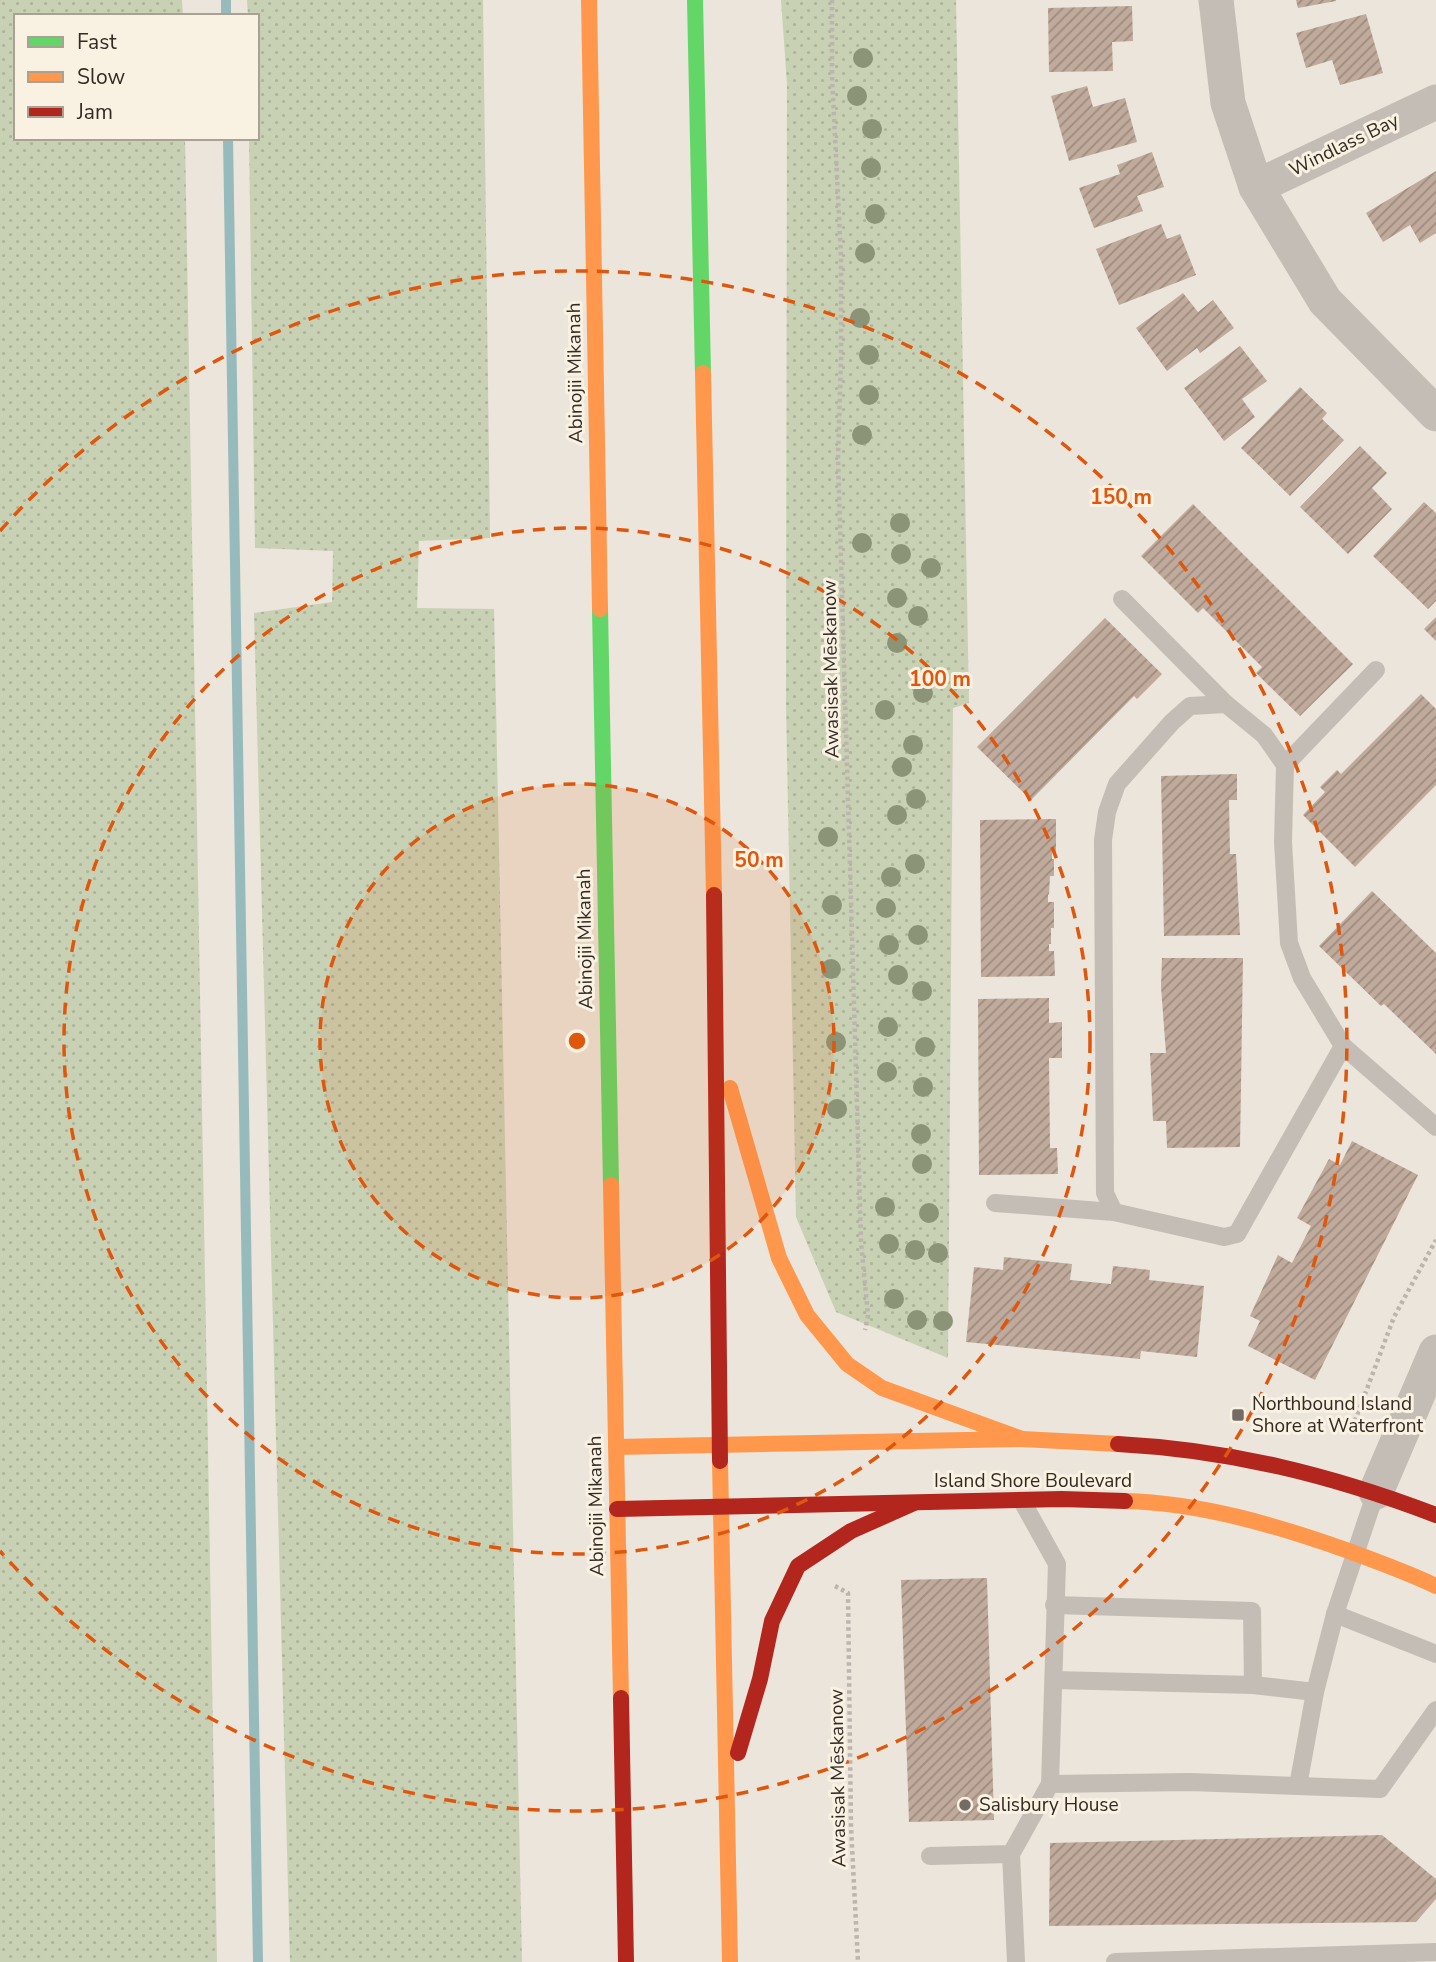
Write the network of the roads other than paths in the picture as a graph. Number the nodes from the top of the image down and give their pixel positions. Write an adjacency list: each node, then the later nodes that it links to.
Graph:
1 (589, 0): 19 (main road, Abinojii Mikanah)
2 (695, 0): 11 (main road)
3 (1216, 0): 5 (street)
4 (1435, 100): 5 (street, Windlass Bay)
5 (1256, 187): 6 (street)
6 (1436, 414)
7 (1122, 599): 9 (lane)
8 (1376, 670): 10 (lane)
9 (1226, 704): 10 (lane); 15 (lane)
10 (1285, 765): 12 (lane)
11 (717, 1038): 17 (main road); 18 (main road)
12 (1343, 1046): 13 (lane); 15 (lane)
13 (1436, 1127)
14 (995, 1203): 15 (lane)
15 (1114, 1212)
16 (1436, 1352): 20 (street)
17 (1022, 1439): 18 (main road, Island Shore Boulevard); 20 (main road, Island Shore Boulevard)
18 (720, 1445): 19 (main road, Island Shore Boulevard); 23 (main road)
19 (616, 1447): 24 (main road, Abinojii Mikanah)
20 (1376, 1492): 25 (main road, Island Shore Boulevard); 26 (lane)
21 (1022, 1501): 22 (main road, Island Shore Boulevard); 26 (main road, Island Shore Boulevard); 28 (lane)
22 (914, 1503): 23 (main road, Island Shore Boulevard); 37 (main road)
23 (721, 1507): 24 (main road, Island Shore Boulevard); 37 (main road)
24 (617, 1509): 41 (main road, Abinojii Mikanah)
25 (1436, 1515)
26 (1354, 1553): 27 (main road, Island Shore Boulevard); 29 (lane)
27 (1436, 1586)
28 (1054, 1605): 31 (lane); 32 (lane)
29 (1335, 1614): 30 (lane); 33 (lane)
30 (1436, 1654)
31 (1054, 1680): 32 (lane); 35 (lane)
32 (1253, 1685): 33 (lane)
33 (1315, 1692): 36 (lane)
34 (1436, 1710): 36 (lane)
35 (1050, 1784): 36 (lane); 38 (lane)
36 (1298, 1786)
37 (727, 1789): 42 (main road)
38 (1011, 1854): 39 (lane); 43 (lane)
39 (930, 1856)
40 (1436, 1951): 44 (lane)
41 (626, 1962)
42 (730, 1962)
43 (1016, 1962)
44 (1115, 1962)

